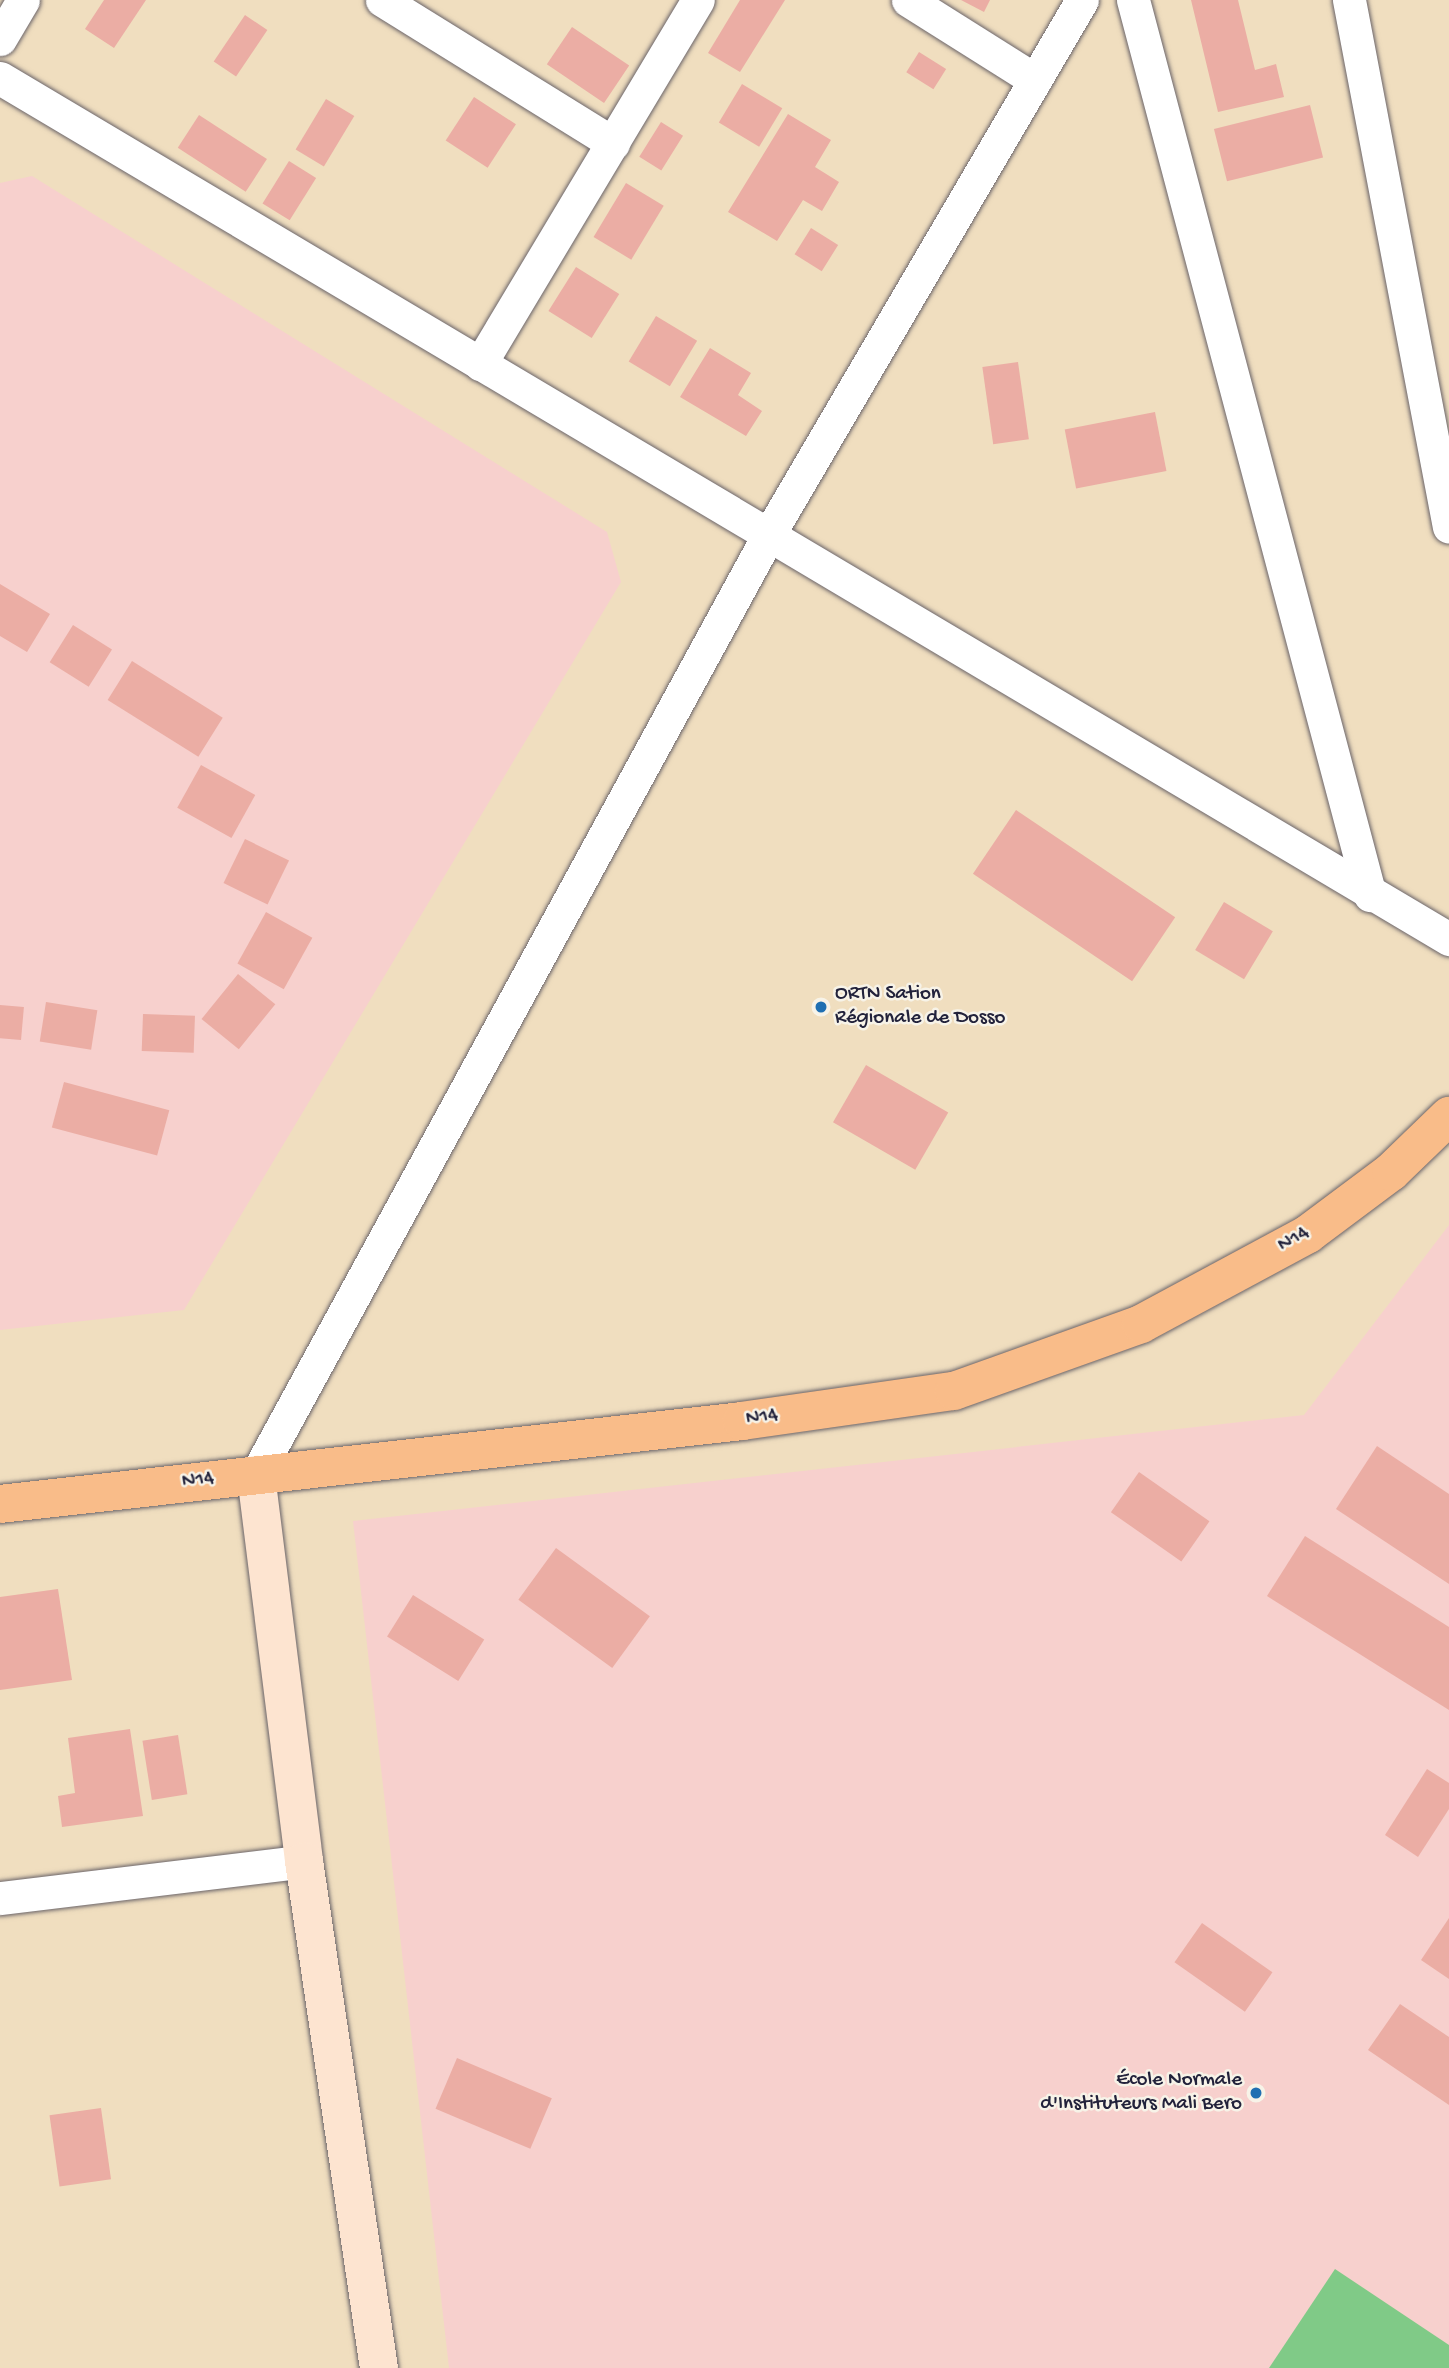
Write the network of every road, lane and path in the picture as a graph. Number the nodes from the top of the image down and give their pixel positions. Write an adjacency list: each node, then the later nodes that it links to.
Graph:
1 (23, 0): 8 (street)
2 (698, 0): 11 (street)
3 (908, 0): 10 (street)
4 (1082, 0): 10 (street)
5 (1133, 0): 15 (street)
6 (1349, 0): 13 (street)
7 (385, 1): 11 (street)
8 (0, 38)
9 (0, 78): 12 (street)
10 (1035, 80): 14 (street)
11 (613, 143): 12 (street)
12 (480, 364): 14 (street)
13 (1449, 527)
14 (768, 536): 15 (street); 18 (street)
15 (1370, 895): 16 (street)
16 (1449, 939)
17 (1449, 1116): 18 (main road, N14)
18 (256, 1475): 19 (main road, N14); 20 (street)
19 (0, 1504)
20 (304, 1861): 21 (street); 22 (street)
21 (0, 1898)
22 (379, 2368)

